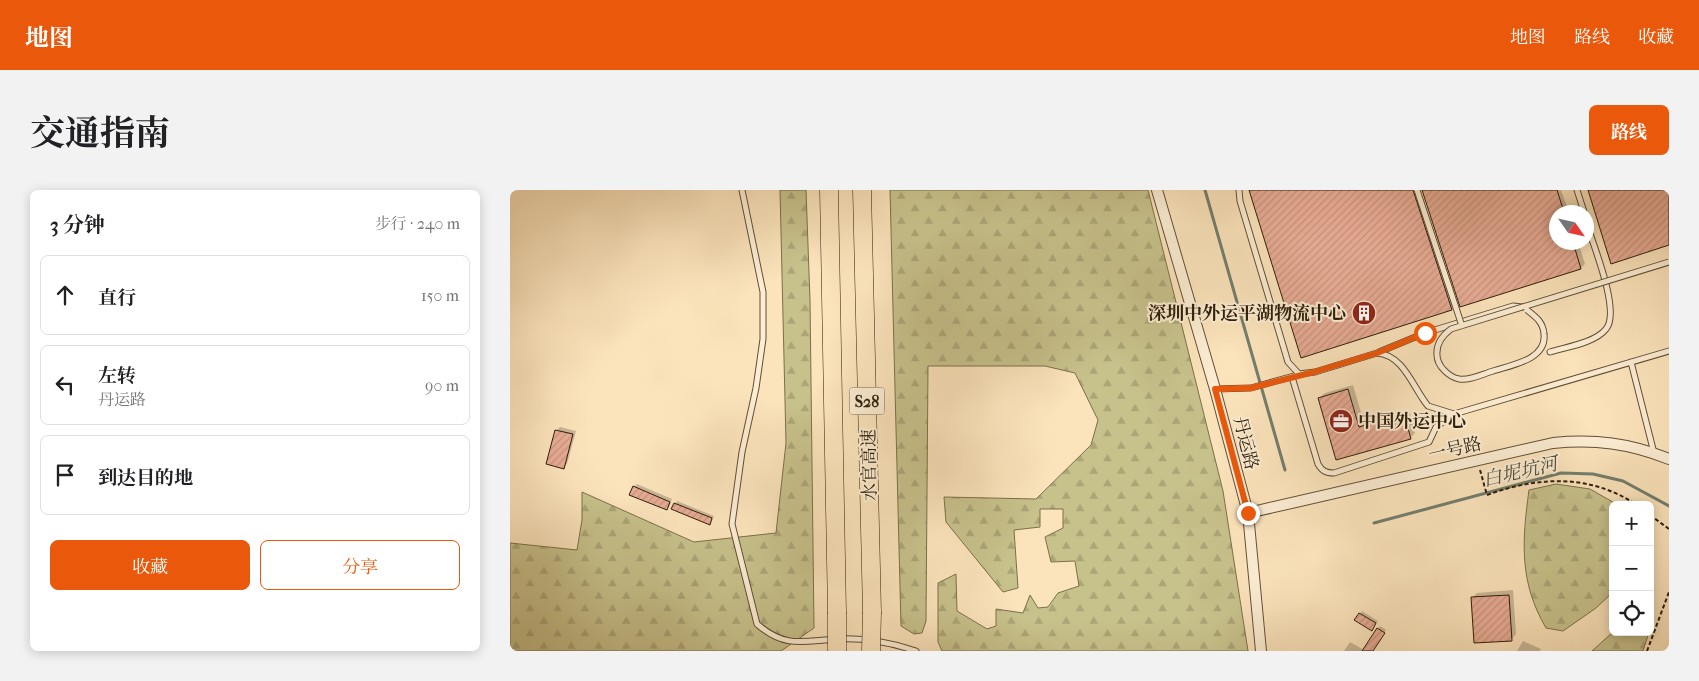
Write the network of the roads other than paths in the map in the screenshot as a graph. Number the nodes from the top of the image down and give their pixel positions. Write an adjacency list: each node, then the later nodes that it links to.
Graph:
1 (742, 190): 25 (lane)
2 (829, 190): 23 (highway, 水官高速 / S28, bridge)
3 (862, 190): 24 (highway, 水官高速 / S28, bridge)
4 (1157, 190): 18 (street, 丹运路)
5 (1239, 190): 16 (lane)
6 (1417, 190): 11 (lane, bridge)
7 (1577, 190): 8 (lane)
8 (1582, 205)
9 (1594, 249): 13 (lane)
10 (1669, 262): 11 (lane, bridge)
11 (1462, 326): 14 (lane, bridge)
12 (1669, 351): 15 (lane)
13 (1550, 352)
14 (1377, 353): 16 (lane); 19 (lane)
15 (1631, 362): 19 (lane); 20 (lane)
16 (1299, 374): 17 (lane)
17 (1292, 377): 18 (lane); 19 (lane)
18 (1215, 389): 22 (street, 丹运路)
19 (1454, 414)
20 (1654, 453): 21 (street, 一号路); 22 (street, 一号路)
21 (1669, 459)
22 (1248, 513): 26 (street, 丹运路)
23 (837, 651)
24 (871, 651)
25 (916, 651)
26 (1261, 651)

